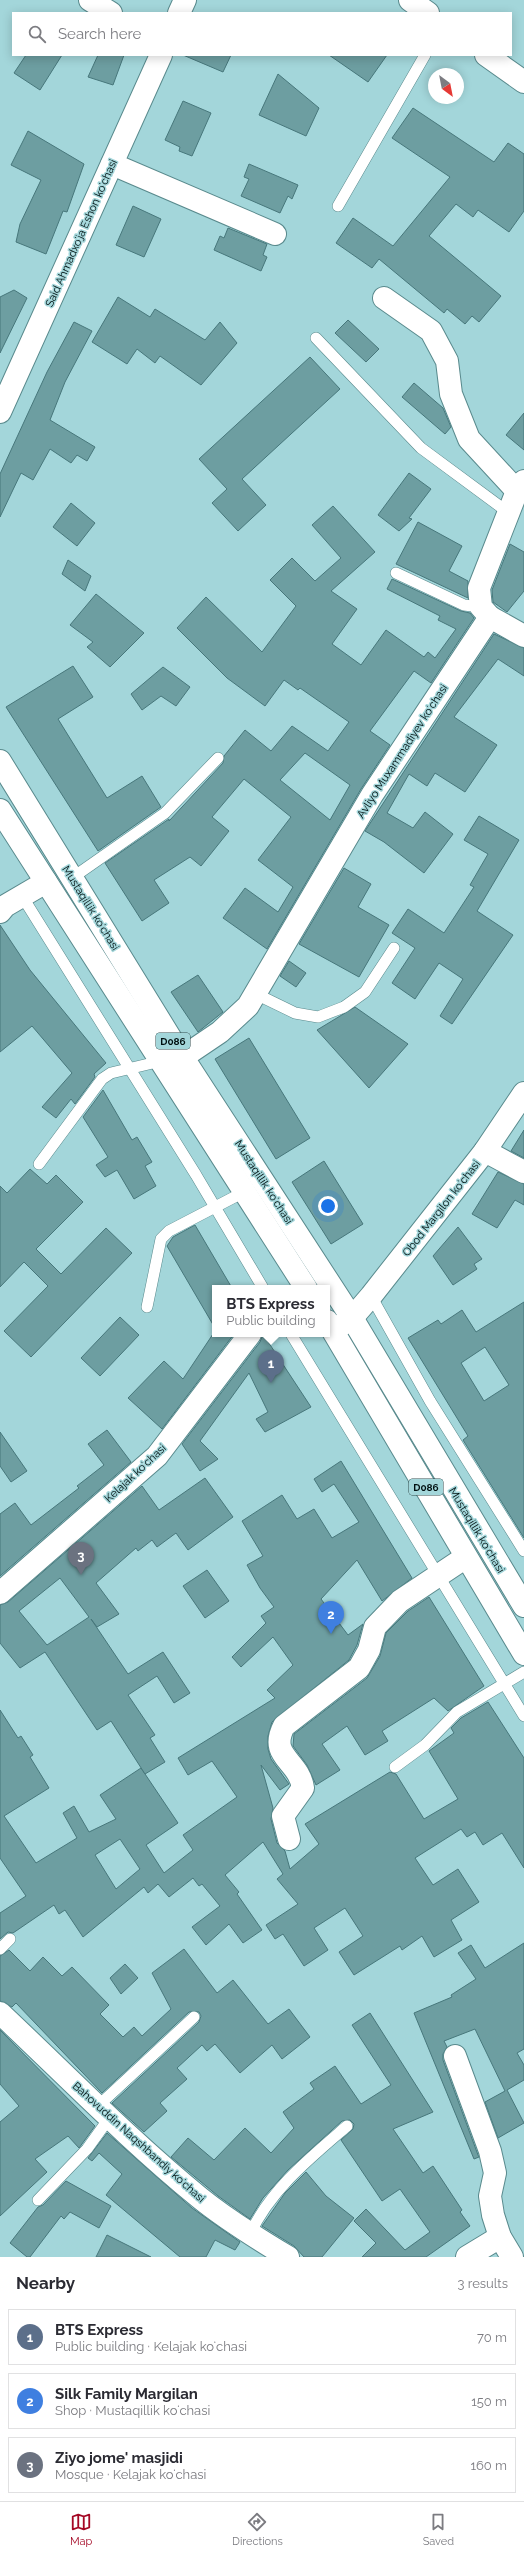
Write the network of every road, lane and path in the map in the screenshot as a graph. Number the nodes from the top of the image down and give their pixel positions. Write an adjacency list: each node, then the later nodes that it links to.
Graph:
1 (90, 0): 4 (street)
2 (185, 0): 5 (street)
3 (410, 0): 6 (street)
4 (109, 12)
5 (179, 12)
6 (427, 12)
7 (161, 56): 11 (street, Said Ahmadxoʻja Eshon koʻchasi)
8 (424, 56): 12 (lane)
9 (487, 56): 10 (street)
10 (524, 82)
11 (112, 164): 13 (street); 16 (street, Said Ahmadxoʻja Eshon koʻchasi)
12 (338, 206)
13 (275, 234)
14 (384, 298): 17 (street)
15 (316, 338): 18 (lane)
16 (0, 412)
17 (520, 486): 18 (street)
18 (509, 514): 20 (street)
19 (396, 573): 20 (lane)
20 (486, 612): 21 (street); 30 (street, Avliyo Muxammadiyev koʻchasi)
21 (524, 636)
22 (218, 758): 25 (lane)
23 (0, 760): 25 (street, Mustaqillik koʻchasi / D086)
24 (0, 810): 26 (street, Mustaqillik koʻchasi / D086)
25 (72, 878): 31 (street, Mustaqillik koʻchasi / D086)
26 (46, 882): 27 (street); 32 (street, Mustaqillik koʻchasi / D086)
27 (22, 896): 28 (street); 33 (lane)
28 (0, 912)
29 (394, 948): 30 (lane)
30 (256, 994): 31 (street, Avliyo Muxammadiyev koʻchasi)
31 (182, 1057): 44 (street, Mustaqillik koʻchasi / D086)
32 (161, 1062): 33 (lane); 38 (street, Mustaqillik koʻchasi / D086)
33 (131, 1069): 36 (lane); 39 (lane)
34 (524, 1093): 35 (street, Obod Margilon koʻchasi)
35 (485, 1151): 37 (street); 42 (street, Obod Margilon koʻchasi)
36 (39, 1164)
37 (524, 1172)
38 (244, 1192): 39 (lane); 41 (street, Mustaqillik koʻchasi / D086)
39 (213, 1206): 40 (lane); 43 (lane)
40 (260, 1285)
41 (299, 1285)
42 (371, 1296): 44 (street, Obod Margilon koʻchasi); 48 (lane)
43 (147, 1306)
44 (352, 1318): 45 (street, Obod Margilon koʻchasi); 52 (street, Mustaqillik koʻchasi / D086)
45 (330, 1326): 49 (street, Mustaqillik koʻchasi / D086)
46 (248, 1337): 51 (street, Kelajak koʻchasi)
47 (293, 1337): 50 (lane)
48 (524, 1551)
49 (466, 1557): 50 (street); 53 (street, Mustaqillik koʻchasi / D086)
50 (438, 1576): 55 (lane); 58 (street)
51 (0, 1593)
52 (524, 1606)
53 (524, 1654)
54 (524, 1672): 55 (lane)
55 (505, 1685): 56 (lane); 57 (lane)
56 (524, 1716)
57 (395, 1767)
58 (289, 1839)
59 (10, 1939): 60 (lane)
60 (0, 1948)
61 (0, 2013): 64 (street, Bahovuddin Naqshbandiy koʻchasi)
62 (194, 2017): 64 (lane)
63 (455, 2056): 67 (street)
64 (104, 2112): 66 (lane); 68 (street, Bahovuddin Naqshbandiy koʻchasi)
65 (347, 2126): 68 (lane)
66 (38, 2200)
67 (500, 2237): 70 (street); 71 (street)
68 (256, 2244): 69 (street, Bahovuddin Naqshbandiy koʻchasi)
69 (288, 2257)
70 (467, 2257)
71 (512, 2257)

